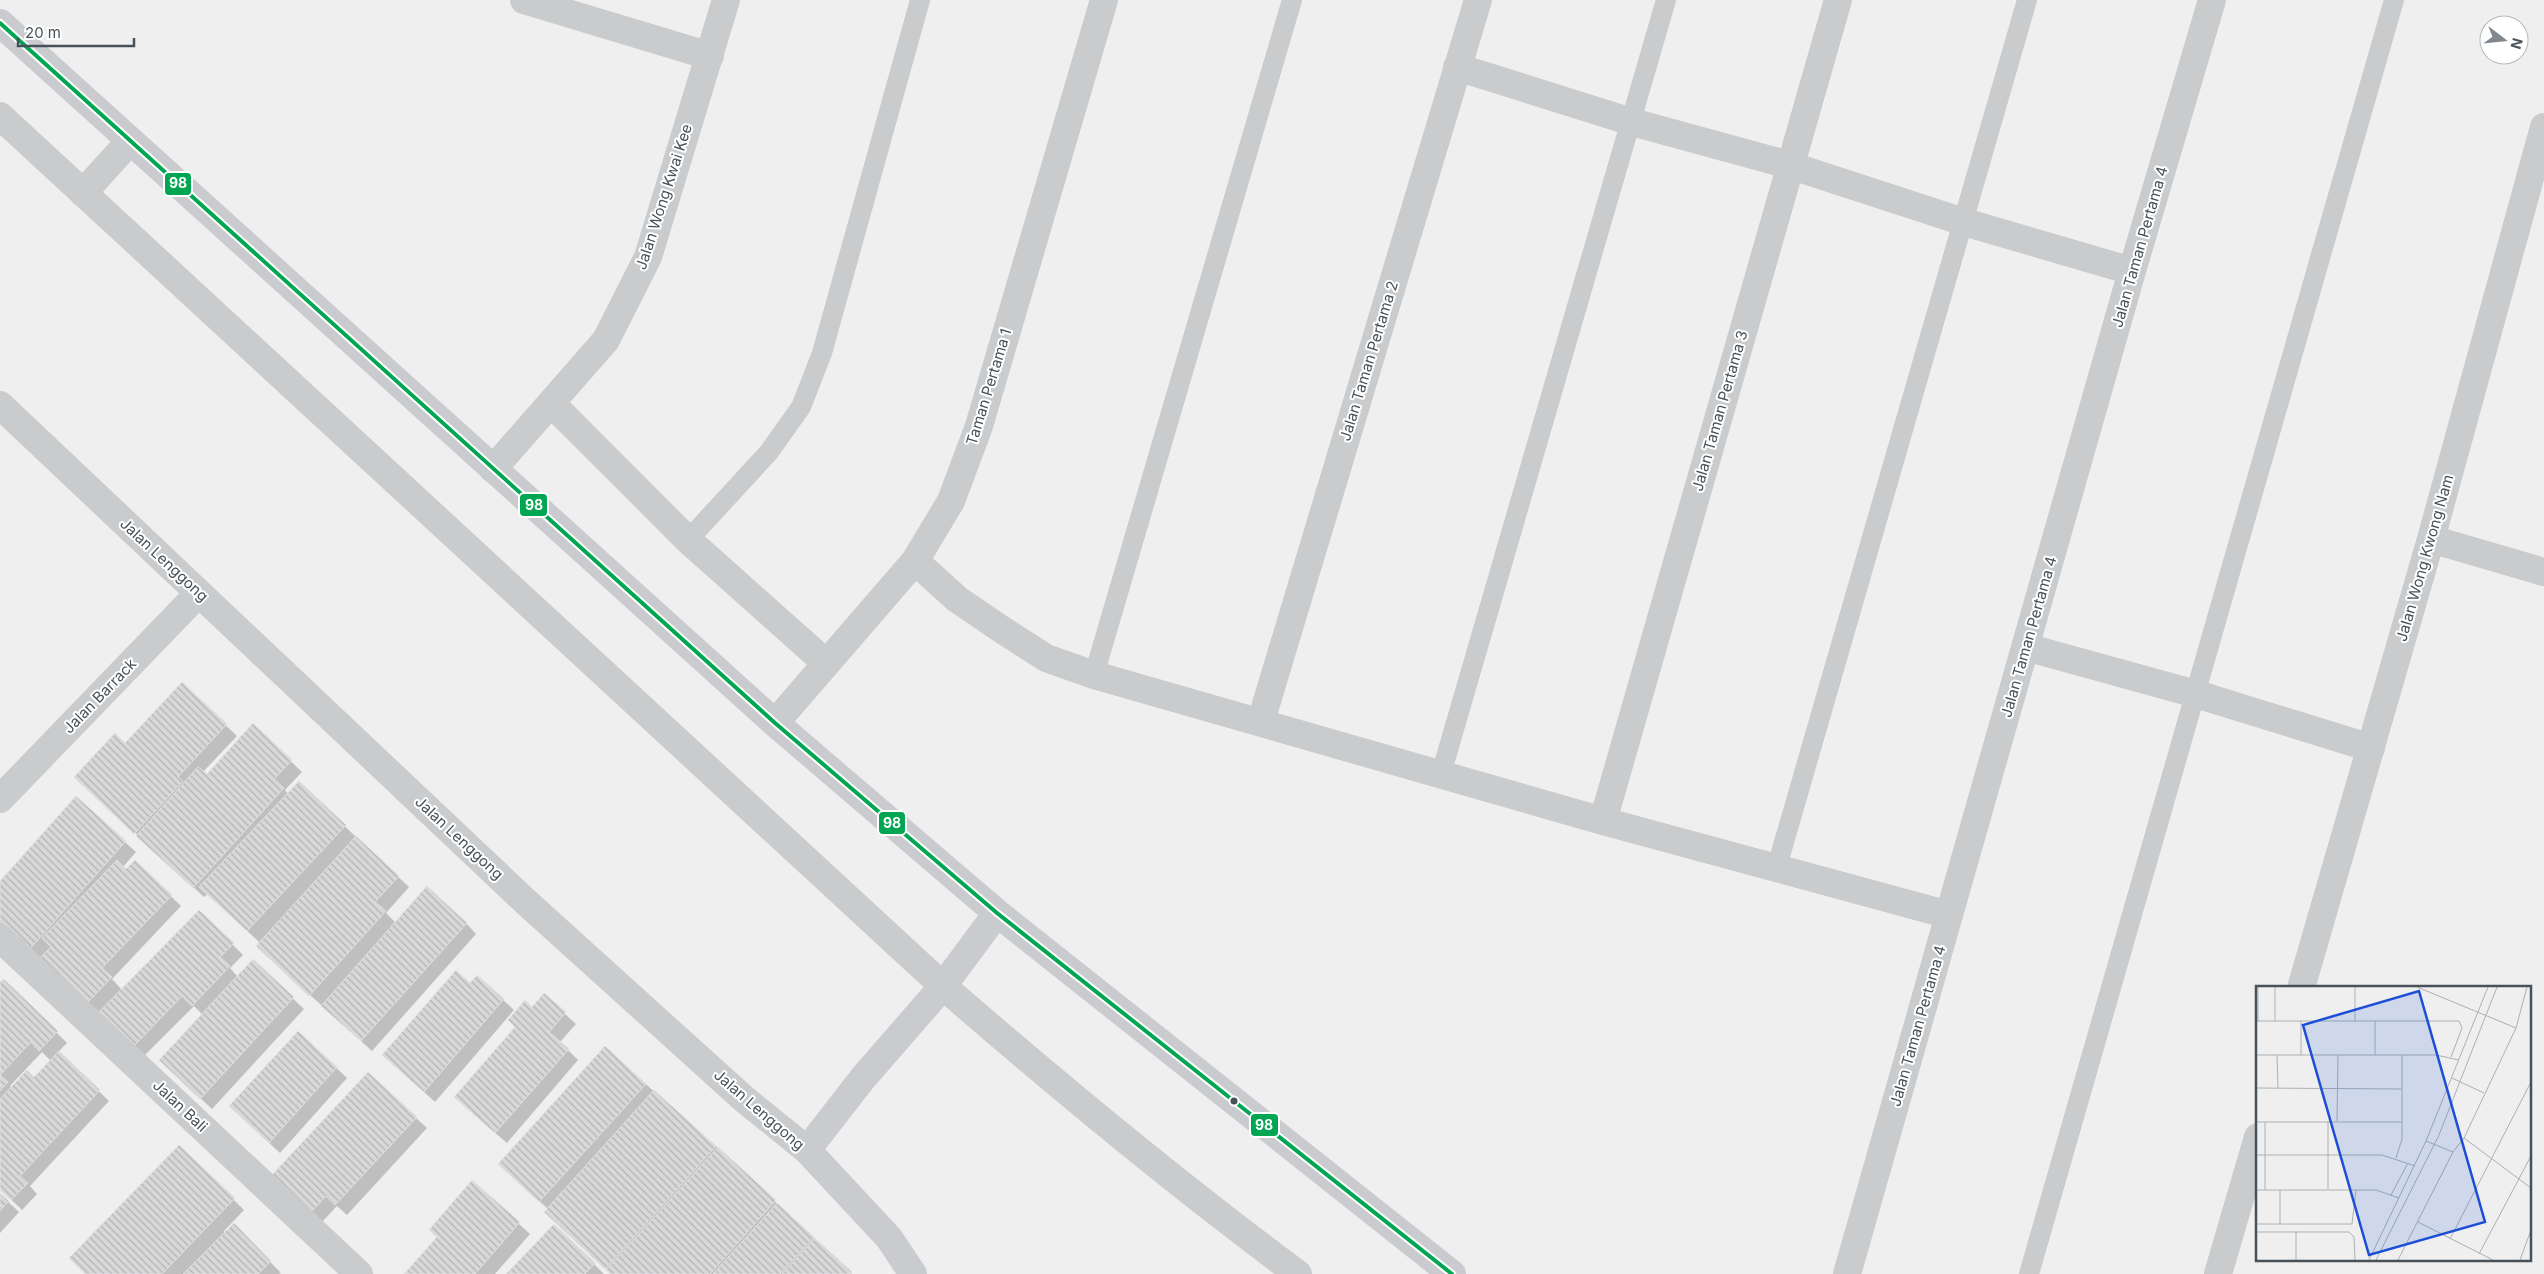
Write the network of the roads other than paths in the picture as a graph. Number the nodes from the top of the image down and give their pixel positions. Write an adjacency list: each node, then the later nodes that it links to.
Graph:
1 (726, 0): 13 (street, Jalan Wong Kwai Kee)
2 (920, 0): 27 (lane)
3 (1104, 0): 28 (street, Taman Pertama 1)
4 (1292, 0): 33 (lane)
5 (1478, 0): 14 (street, Jalan Taman Pertama 2)
6 (1666, 0): 16 (lane)
7 (1838, 0): 19 (street, Jalan Taman Pertama 3)
8 (2027, 0): 21 (lane)
9 (2212, 0): 22 (street, Jalan Taman Pertama 4)
10 (2394, 0): 34 (lane)
11 (529, 1): 13 (street)
12 (0, 23): 18 (main road)
13 (710, 56): 23 (street, Jalan Wong Kwai Kee)
14 (1457, 67): 16 (street); 35 (street, Jalan Taman Pertama 2)
15 (0, 116): 20 (street)
16 (1632, 122): 19 (street); 38 (lane)
17 (2544, 127): 26 (street, Jalan Wong Kwong Nam)
18 (130, 141): 20 (street); 25 (main road)
19 (1789, 166): 21 (street); 40 (street, Jalan Taman Pertama 3)
20 (83, 193): 45 (street)
21 (1964, 222): 22 (street); 41 (lane)
22 (2132, 271): 31 (street, Jalan Taman Pertama 4)
23 (551, 404): 25 (street, Jalan Wong Kwai Kee); 27 (street)
24 (0, 405): 30 (street, Jalan Lenggong)
25 (493, 469): 36 (main road)
26 (2431, 539): 29 (street); 37 (street, Jalan Wong Kwong Nam)
27 (688, 540): 32 (street)
28 (915, 561): 32 (street, Taman Pertama 1); 33 (street)
29 (2544, 572)
30 (199, 593): 39 (street, Jalan Barrack); 48 (street, Jalan Lenggong)
31 (2026, 647): 34 (street); 43 (street, Jalan Taman Pertama 4)
32 (826, 663): 36 (street, Taman Pertama 1)
33 (1094, 675): 35 (street)
34 (2196, 694): 37 (street); 54 (lane)
35 (1261, 721): 38 (street)
36 (775, 722): 42 (main road)
37 (2371, 748): 46 (street, Jalan Wong Kwong Nam)
38 (1441, 774): 40 (street)
39 (0, 799)
40 (1603, 822): 41 (street)
41 (1776, 870): 43 (street)
42 (997, 912): 45 (main road); 52 (main road)
43 (1950, 915): 53 (street, Jalan Taman Pertama 4)
44 (0, 938): 49 (street, Jalan Bali)
45 (943, 986): 48 (main road); 51 (street)
46 (2302, 986)
47 (2256, 1144): 55 (street)
48 (807, 1150): 50 (main road, Jalan Lenggong)
49 (359, 1274)
50 (913, 1274)
51 (1298, 1274)
52 (1452, 1274)
53 (1847, 1274)
54 (2029, 1274)
55 (2218, 1274)

